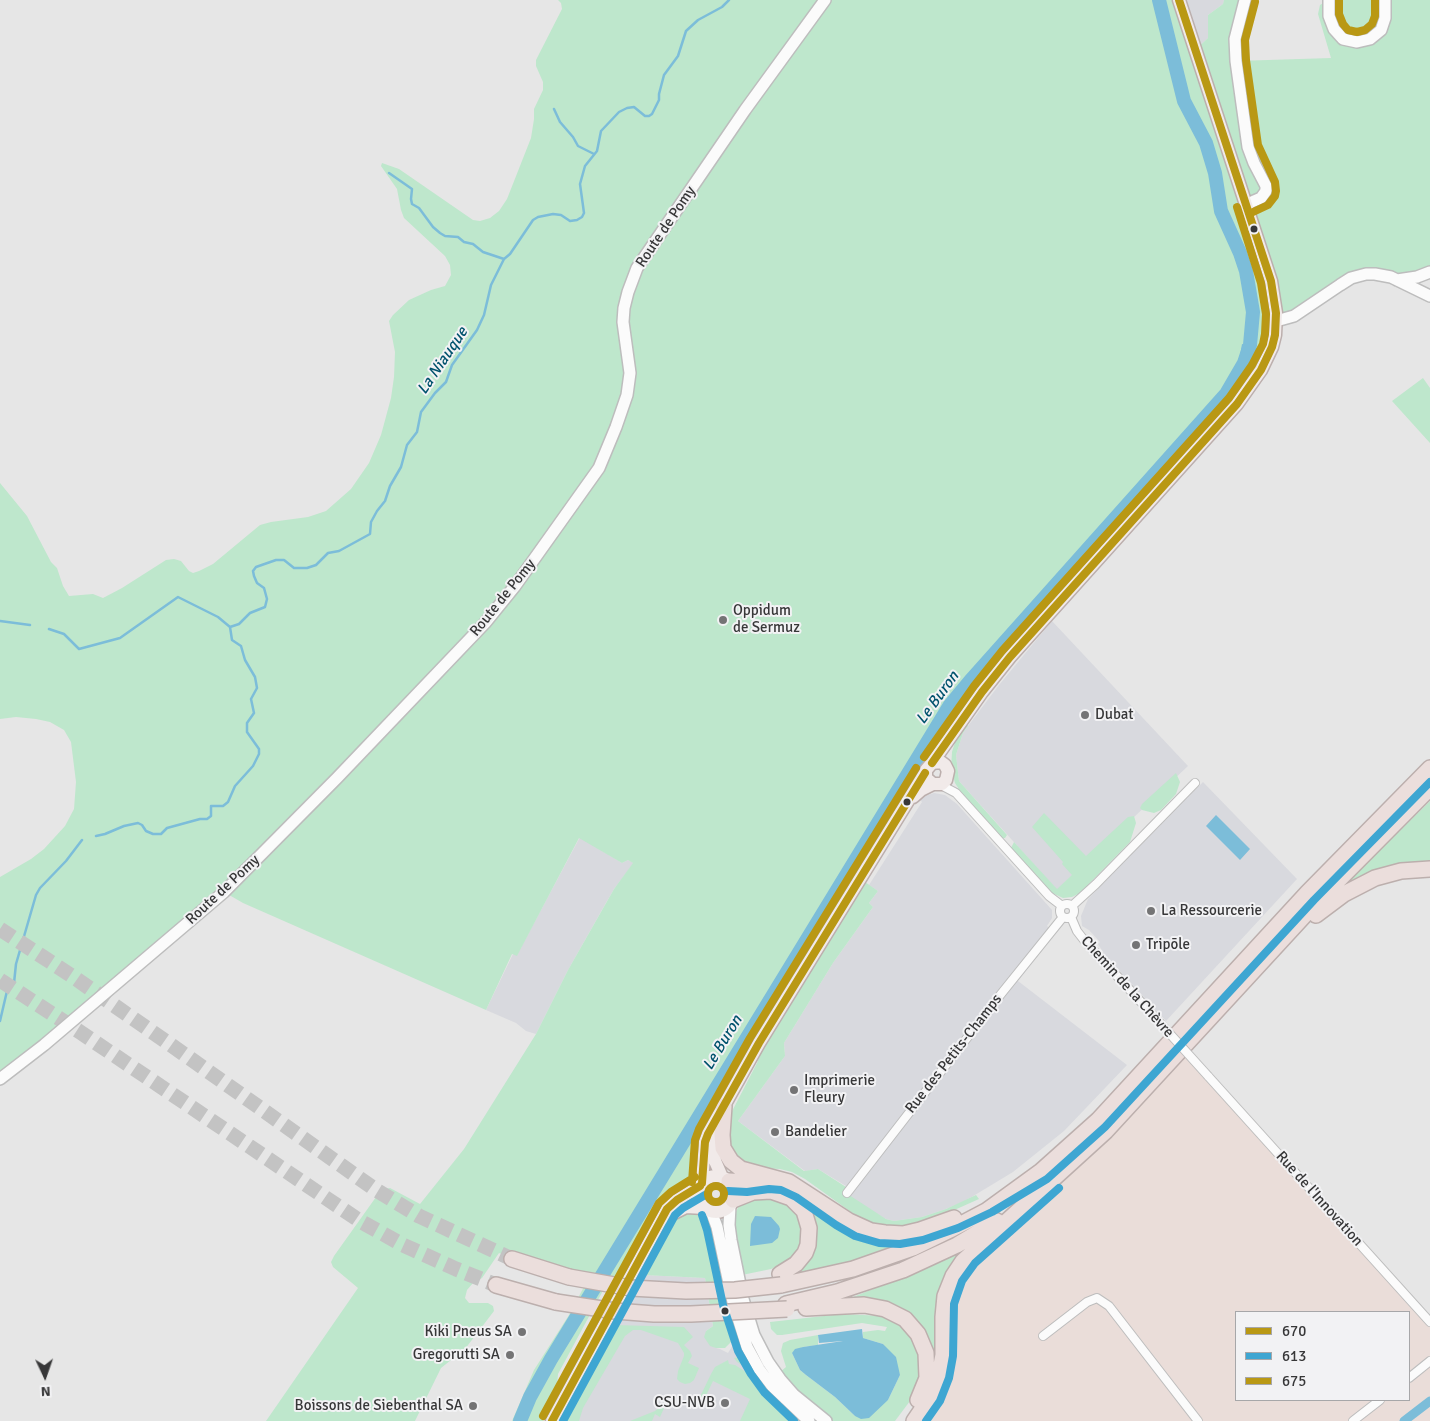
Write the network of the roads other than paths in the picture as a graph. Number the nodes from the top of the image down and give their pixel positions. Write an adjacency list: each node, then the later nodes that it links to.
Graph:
1 (825, 0): 26 (street, Route de Pomy)
2 (1179, 0): 6 (main road)
3 (1245, 0): 6 (street)
4 (1329, 0): 5 (street)
5 (1385, 0)
6 (1247, 204): 10 (main road)
7 (1426, 273): 8 (street); 9 (street)
8 (1397, 280): 9 (street); 10 (street)
9 (1429, 296)
10 (1276, 321): 11 (main road)
11 (959, 724): 12 (main road); 14 (main road)
12 (928, 768): 14 (main road); 16 (main road); 19 (main road)
13 (1430, 768): 29 (highway)
14 (948, 772): 16 (main road); 18 (street)
15 (1195, 782): 22 (street)
16 (936, 784): 18 (street); 19 (main road)
17 (1430, 788): 24 (highway)
18 (956, 793): 21 (street)
19 (907, 802): 27 (main road)
20 (1430, 869): 24 (highway)
21 (1062, 906): 22 (street); 23 (street)
22 (1073, 906): 23 (street)
23 (1067, 917): 25 (street, Chemin de la Chèvre, bridge); 33 (street, Rue des Petits-Champs)
24 (1267, 956): 28 (highway)
25 (1208, 1076): 41 (street, Rue de l'Innovation)
26 (0, 1079)
27 (721, 1112): 30 (main road); 31 (highway); 32 (main road)
28 (1064, 1170): 40 (highway); 50 (highway)
29 (1041, 1171): 31 (highway); 38 (highway)
30 (725, 1179): 31 (highway); 32 (main road); 34 (main road)
31 (784, 1180)
32 (701, 1184): 35 (main road); 36 (main road)
33 (848, 1192)
34 (732, 1203): 35 (main road); 38 (highway); 48 (street)
35 (708, 1210): 36 (main road); 47 (street)
36 (664, 1218): 46 (main road)
37 (512, 1259): 38 (highway, bridge)
38 (780, 1280)
39 (496, 1285): 40 (highway, bridge)
40 (786, 1307): 49 (highway)
41 (1430, 1322)
42 (1043, 1336): 51 (street)
43 (1430, 1361): 44 (street)
44 (1410, 1377)
45 (1379, 1401): 52 (street)
46 (552, 1421)
47 (809, 1421)
48 (826, 1421)
49 (904, 1421)
50 (914, 1421)
51 (1198, 1421)
52 (1353, 1421)

